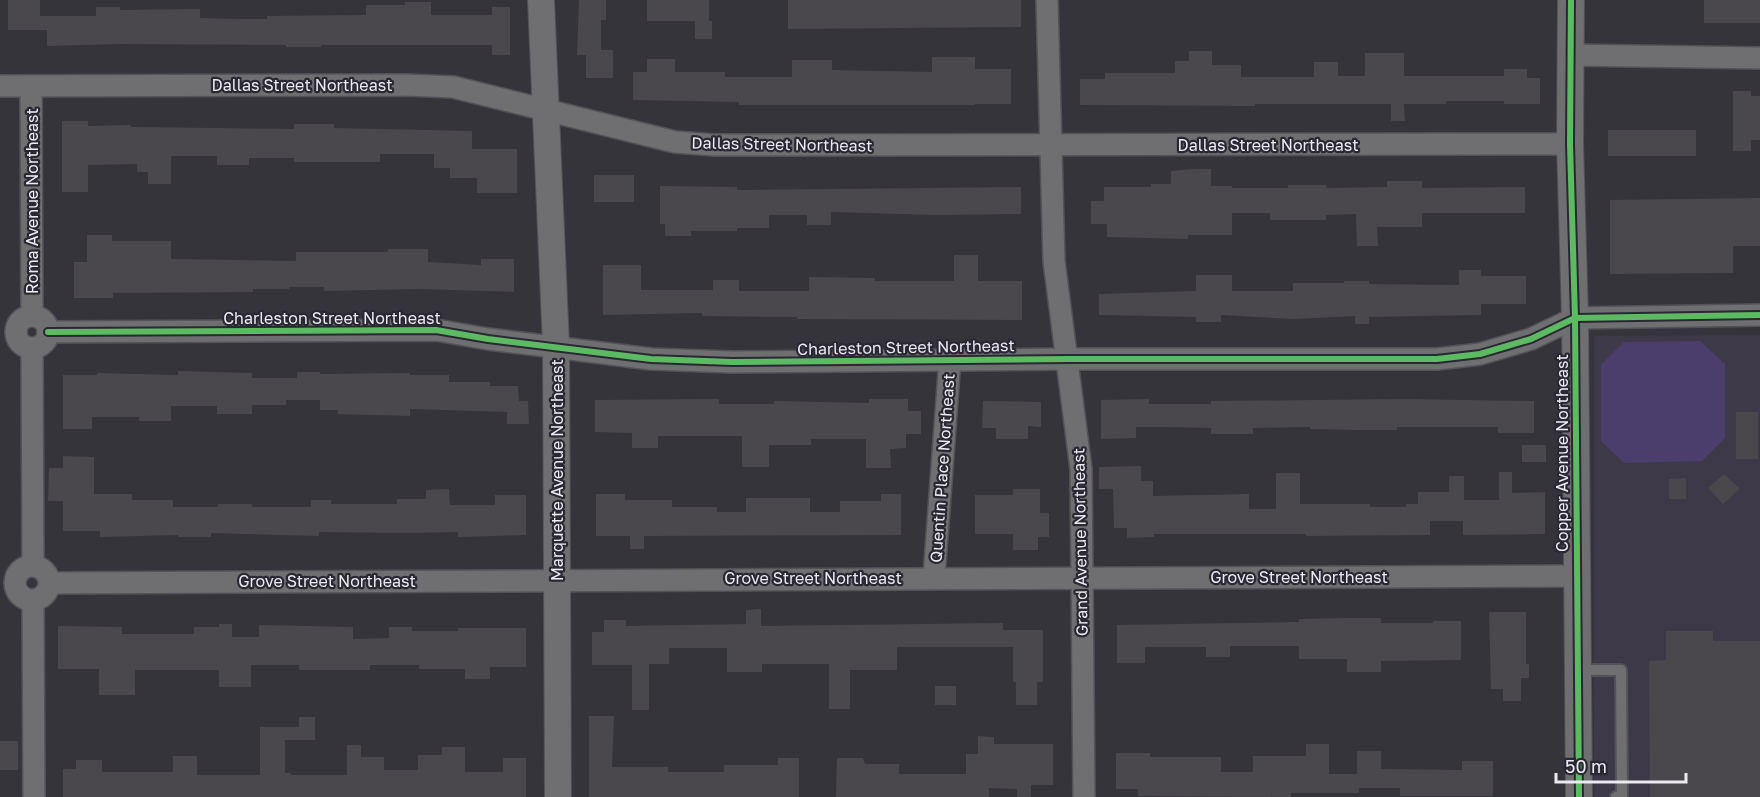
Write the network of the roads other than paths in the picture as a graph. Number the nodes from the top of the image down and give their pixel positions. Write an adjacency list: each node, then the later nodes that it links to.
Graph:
1 (542, 0): 8 (street, Marquette Avenue Northeast)
2 (1047, 0): 10 (street, Grand Avenue Northeast)
3 (1571, 0): 4 (street, Copper Avenue Northeast)
4 (1571, 55): 5 (street); 9 (street, Copper Avenue Northeast)
5 (1760, 58)
6 (0, 86): 7 (street, Dallas Street Northeast)
7 (31, 86): 8 (street, Dallas Street Northeast); 12 (street, Roma Avenue Northeast)
8 (546, 110): 10 (street, Dallas Street Northeast); 16 (street, Marquette Avenue Northeast)
9 (1570, 144): 10 (street, Dallas Street Northeast); 13 (street, Copper Avenue Northeast)
10 (1050, 145): 19 (street, Grand Avenue Northeast)
11 (1760, 315): 13 (street, Charleston Street Northeast)
12 (32, 316): 14 (street); 15 (street)
13 (1575, 318): 19 (street, Charleston Street Northeast); 21 (street, Copper Avenue Northeast)
14 (8, 332): 17 (street)
15 (48, 332): 16 (street, Charleston Street Northeast); 17 (street)
16 (556, 346): 18 (street, Charleston Street Northeast); 23 (street, Marquette Avenue Northeast)
17 (32, 348): 20 (street)
18 (950, 359): 19 (street, Charleston Street Northeast); 22 (street, Quentin Place Northeast)
19 (1068, 359): 24 (street, Grand Avenue Northeast)
20 (33, 565): 25 (street); 26 (street)
21 (1577, 576): 24 (street, Grove Street Northeast); 28 (street, Copper Avenue Northeast)
22 (934, 577): 23 (street, Grove Street Northeast); 24 (street, Grove Street Northeast)
23 (558, 579): 26 (street, Grove Street Northeast); 30 (street, Marquette Avenue Northeast)
24 (1083, 579): 31 (street, Grand Avenue Northeast)
25 (8, 583): 27 (street)
26 (50, 583): 27 (street)
27 (33, 600): 29 (street)
28 (1578, 669): 32 (street, Copper Avenue Northeast); 33 (lane)
29 (34, 797)
30 (558, 797)
31 (1084, 797)
32 (1579, 797)
33 (1616, 797)

